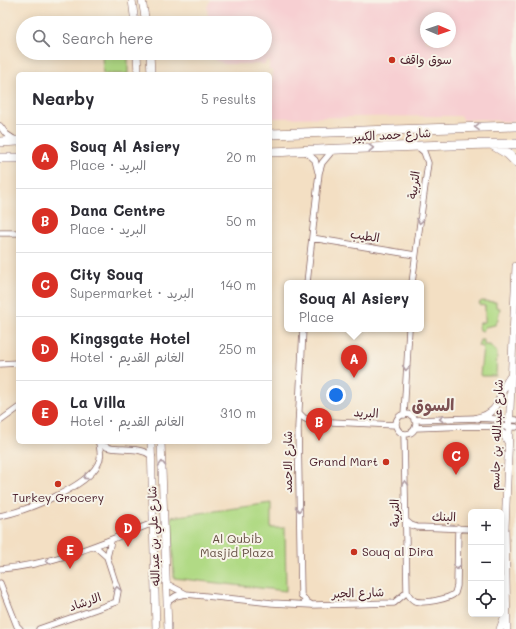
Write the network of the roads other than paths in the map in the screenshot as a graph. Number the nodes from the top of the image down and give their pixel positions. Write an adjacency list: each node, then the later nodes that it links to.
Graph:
1 (132, 0): 3 (street)
2 (142, 0): 4 (street)
3 (134, 16)
4 (145, 16)
5 (137, 60): 7 (street)
6 (150, 60): 8 (street)
7 (138, 72)
8 (151, 72)
9 (0, 126): 12 (street)
10 (514, 126): 11 (main road, شارع حمد الكبير, one-way to 11)
11 (272, 134)
12 (16, 140)
13 (16, 141): 14 (main road)
14 (0, 142)
15 (489, 144): 16 (main road, شارع حمد الكبير); 17 (main road, شارع حمد الكبير); 23 (main road)
16 (516, 144)
17 (416, 146): 18 (main road, شارع حمد الكبير, one-way to 17); 28 (street, التربية, one-way to 28)
18 (332, 150): 19 (main road, شارع حمد الكبير); 24 (street)
19 (305, 151): 20 (main road, شارع حمد الكبير); 24 (street)
20 (272, 152)
21 (0, 158): 22 (main road)
22 (16, 158)
23 (516, 162)
24 (319, 173): 27 (street)
25 (0, 233): 26 (street)
26 (16, 233)
27 (312, 238): 28 (street, الطيب); 30 (street)
28 (415, 255): 31 (street, التربية)
29 (516, 266): 36 (street, شارع عبدالله بن جاسم)
30 (307, 280)
31 (412, 280)
32 (303, 332): 38 (street, شارع الاحمد)
33 (409, 332): 39 (street, one-way to 39)
34 (16, 363): 35 (street)
35 (0, 364)
36 (510, 377): 40 (street); 44 (street, شارع عبدالله بن جاسم)
37 (16, 409): 42 (street)
38 (299, 413): 43 (street); 47 (street, شارع الاحمد)
39 (404, 415): 41 (street); 45 (street)
40 (477, 418): 41 (street, one-way to 41); 44 (street)
41 (414, 420): 48 (street)
42 (0, 421)
43 (310, 421): 45 (street, البريد); 47 (street)
44 (512, 424): 46 (street); 50 (street, شارع عبدالله بن جاسم)
45 (396, 425): 49 (street)
46 (495, 427): 48 (street); 50 (street)
47 (298, 428): 74 (street, شارع الاحمد, one-way to 74)
48 (415, 428): 49 (street)
49 (404, 434): 58 (street, التربية, one-way to 49)
50 (508, 442): 56 (street, شارع عبدالله بن جاسم)
51 (98, 444): 57 (street, one-way to 57)
52 (100, 444): 55 (street)
53 (151, 444): 55 (street, شارع علي بن عبدالله)
54 (161, 444): 71 (street, شارع علي بن عبدالله, one-way to 54)
55 (152, 456): 59 (street, شارع علي بن عبدالله)
56 (504, 512)
57 (0, 516)
58 (406, 521): 60 (street, البنك); 63 (street, التربية)
59 (153, 523): 64 (street); 79 (street, شارع علي بن عبدالله)
60 (417, 527): 61 (street, البنك); 63 (street, البنك)
61 (458, 528): 62 (street, البنك); 72 (street, one-way to 72)
62 (468, 529)
63 (406, 535): 72 (street, التربية)
64 (111, 541): 66 (street); 67 (street)
65 (504, 545): 78 (street, شارع عبدالله بن جاسم)
66 (96, 547): 67 (street); 68 (street, one-way to 68)
67 (107, 557): 81 (street, الارشاد, one-way to 67)
68 (2, 569): 69 (street)
69 (0, 575)
70 (0, 582): 80 (street)
71 (167, 584): 73 (street, شارع الجبر); 75 (street, شارع علي بن عبدالله)
72 (407, 592): 77 (street, شارع الجبر)
73 (186, 594): 75 (street, شارع الجبر); 76 (street, شارع الجبر)
74 (301, 595): 76 (street); 77 (street)
75 (167, 602): 82 (street, شارع علي بن عبدالله)
76 (289, 604): 77 (street, شارع الجبر)
77 (312, 604)
78 (506, 610): 83 (street); 84 (street, شارع عبدالله بن جاسم)
79 (155, 627)
80 (20, 629)
81 (39, 629)
82 (168, 629)
83 (500, 629)
84 (507, 629)

